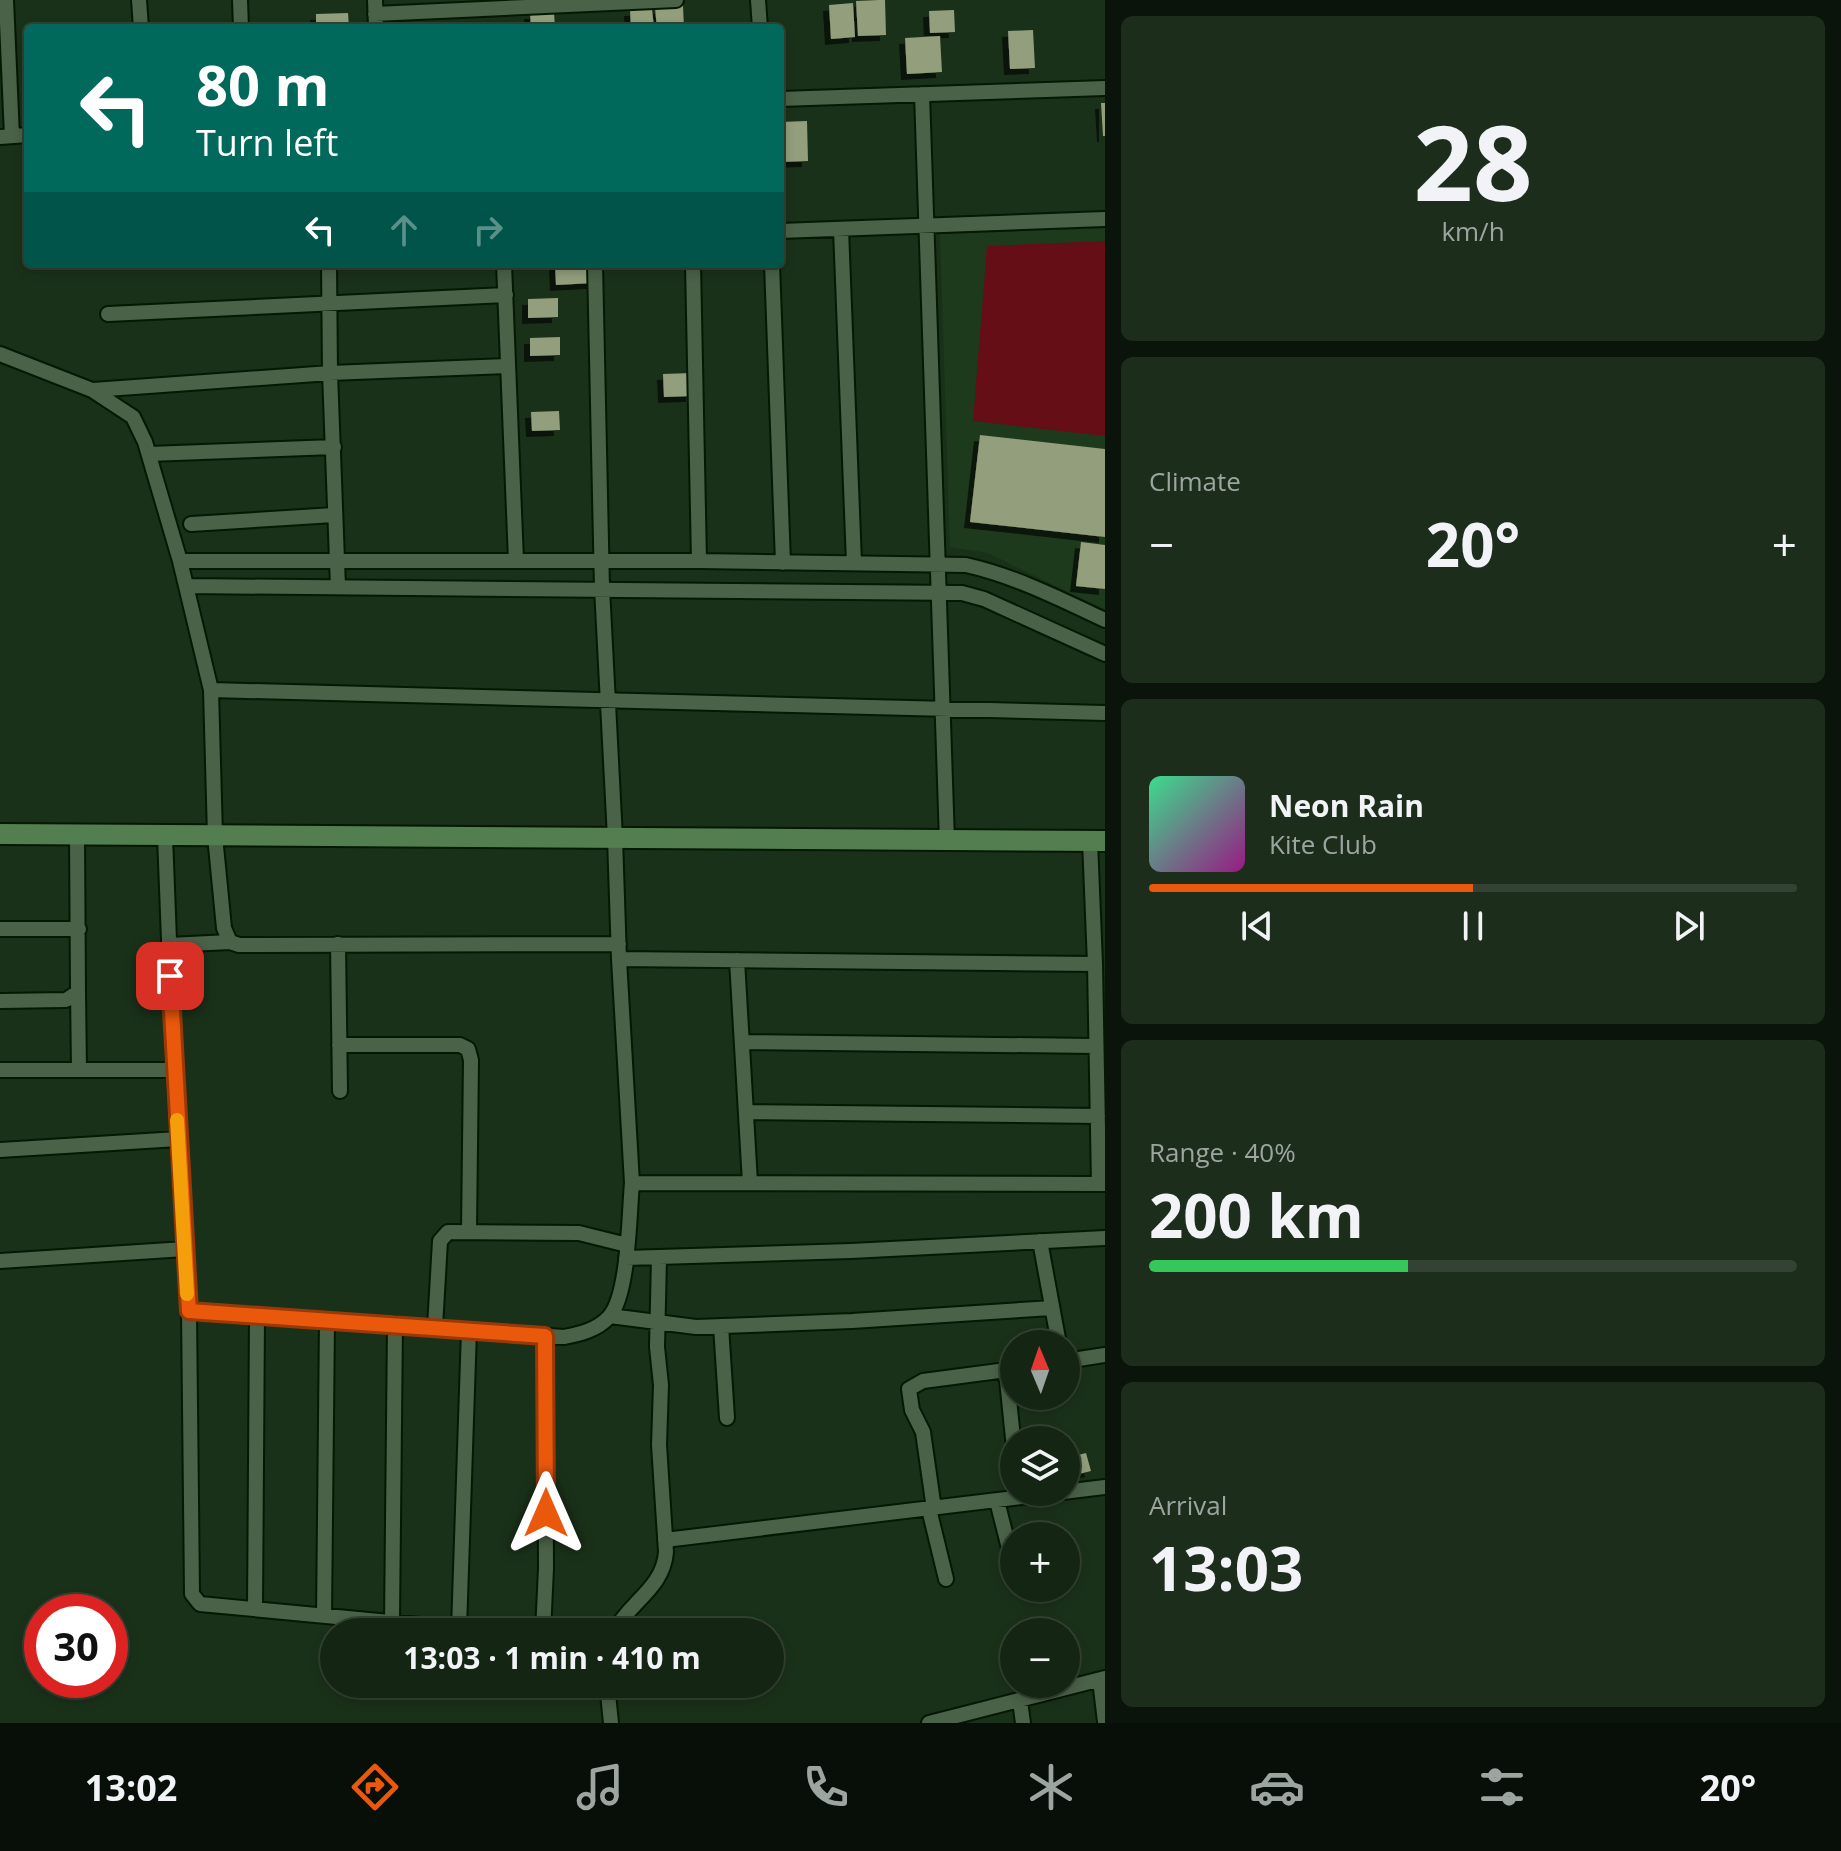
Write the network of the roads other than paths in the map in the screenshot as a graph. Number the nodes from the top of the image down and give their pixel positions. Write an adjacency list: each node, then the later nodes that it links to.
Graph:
1 (139, 0): 9 (street)
2 (240, 0): 10 (street)
3 (676, 0): 5 (street)
4 (758, 0): 11 (street)
5 (589, 2): 6 (street)
6 (504, 4): 8 (street)
7 (4, 6): 15 (street)
8 (375, 14)
9 (141, 24)
10 (241, 24)
11 (760, 24)
12 (1105, 88): 13 (street)
13 (922, 94): 14 (street); 17 (street)
14 (784, 99)
15 (6, 136)
16 (1105, 219): 17 (street)
17 (926, 226): 18 (street); 43 (street)
18 (841, 229): 19 (street); 42 (street)
19 (784, 231)
20 (329, 268): 26 (street)
21 (504, 268): 25 (street)
22 (595, 268): 39 (street)
23 (693, 268): 40 (street)
24 (772, 268): 41 (street)
25 (506, 295): 26 (street); 29 (street)
26 (330, 304): 27 (street); 30 (street)
27 (108, 314)
28 (0, 354): 31 (street)
29 (507, 366): 30 (street); 38 (street)
30 (330, 373): 31 (street); 32 (street)
31 (92, 390): 33 (street)
32 (334, 447): 33 (street); 34 (street)
33 (149, 454): 36 (street)
34 (334, 515): 35 (street); 37 (street)
35 (191, 524)
36 (180, 561): 37 (street); 44 (street)
37 (338, 561): 38 (street); 45 (street)
38 (516, 561): 39 (street)
39 (602, 561): 40 (street); 46 (street)
40 (699, 561): 41 (street)
41 (783, 563): 42 (street)
42 (854, 563): 43 (street)
43 (938, 564): 47 (street); 48 (street)
44 (186, 586): 45 (street); 50 (street)
45 (338, 587): 46 (street)
46 (602, 588): 47 (street); 51 (street)
47 (938, 592): 49 (street); 52 (street)
48 (1105, 620)
49 (1105, 654)
50 (211, 690): 51 (street); 57 (street)
51 (606, 700): 52 (street); 58 (street)
52 (943, 708): 53 (street); 59 (street)
53 (1105, 713)
54 (0, 834): 55 (street)
55 (77, 836): 56 (street); 62 (street)
56 (165, 836): 57 (street); 65 (street)
57 (215, 836): 58 (street); 63 (street)
58 (615, 838): 59 (street); 66 (street)
59 (947, 841): 60 (street)
60 (1097, 841): 68 (street)
61 (0, 929): 62 (street)
62 (79, 929): 69 (street)
63 (230, 942): 64 (street); 65 (street)
64 (338, 944): 66 (street); 72 (street)
65 (169, 945): 76 (street)
66 (619, 952): 67 (street); 82 (street)
67 (737, 960): 68 (street); 71 (street)
68 (1095, 964): 73 (street)
69 (78, 992): 70 (street); 75 (street)
70 (0, 1001)
71 (742, 1042): 73 (street); 78 (street)
72 (339, 1045): 77 (street); 85 (street)
73 (1095, 1046): 79 (street)
74 (0, 1070): 75 (street)
75 (79, 1070): 76 (street)
76 (174, 1070): 80 (street)
77 (340, 1091)
78 (746, 1112): 79 (street); 83 (street)
79 (1098, 1116): 84 (street)
80 (178, 1139): 81 (street); 88 (street)
81 (0, 1150)
82 (632, 1183): 83 (street); 89 (street)
83 (750, 1183): 84 (street)
84 (1102, 1184)
85 (469, 1231): 89 (street); 100 (street)
86 (1105, 1238): 87 (street)
87 (1040, 1241): 90 (street); 92 (street)
88 (185, 1249): 91 (street); 93 (street)
89 (626, 1251): 90 (street); 95 (street)
90 (659, 1257): 98 (street)
91 (0, 1261)
92 (1052, 1308): 99 (street); 102 (street)
93 (189, 1311): 94 (street); 116 (street)
94 (257, 1316): 96 (street); 116 (street)
95 (610, 1316): 98 (street); 103 (street)
96 (327, 1320): 97 (street); 117 (street)
97 (395, 1324): 100 (street); 119 (street)
98 (658, 1324): 99 (street); 114 (street)
99 (721, 1326): 107 (street)
100 (435, 1327): 101 (street)
101 (469, 1330): 103 (street); 120 (street)
102 (1056, 1330)
103 (545, 1336): 121 (street)
104 (1105, 1355): 105 (street)
105 (1080, 1359)
106 (1000, 1370): 112 (street)
107 (727, 1418)
108 (1105, 1487): 109 (street)
109 (1080, 1489)
110 (1000, 1500): 111 (street)
111 (997, 1501): 112 (street); 113 (street)
112 (932, 1509): 114 (street); 115 (street)
113 (1002, 1522)
114 (665, 1540): 122 (street)
115 (946, 1579)
116 (255, 1609): 117 (street)
117 (324, 1616): 118 (street)
118 (347, 1618)
119 (392, 1618)
120 (459, 1618)
121 (544, 1618)
122 (623, 1618)
123 (1102, 1679): 125 (street); 127 (street)
124 (608, 1698): 128 (street)
125 (1020, 1701): 126 (street); 129 (street)
126 (937, 1722)
127 (1105, 1722)
128 (611, 1723)
129 (1023, 1723)

